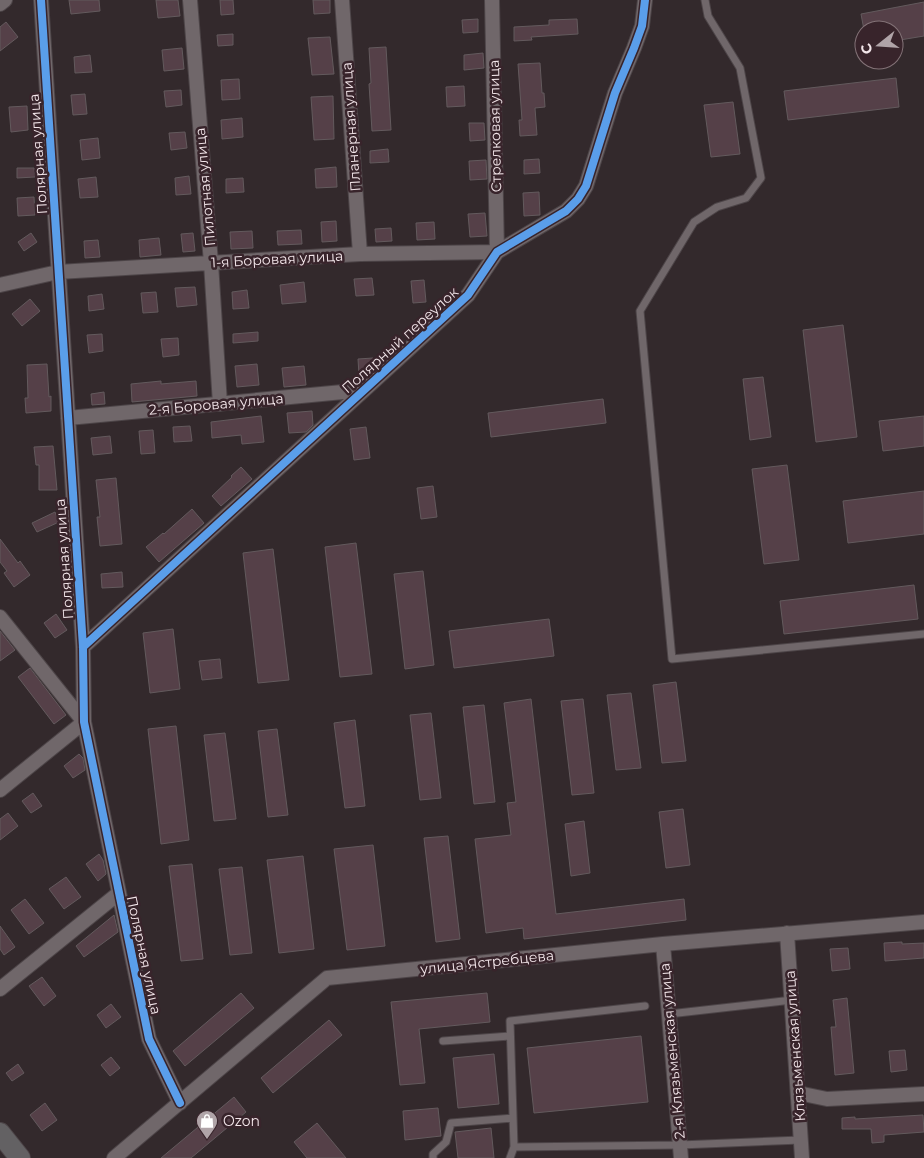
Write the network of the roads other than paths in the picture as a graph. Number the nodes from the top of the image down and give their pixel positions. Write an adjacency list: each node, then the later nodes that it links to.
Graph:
1 (5, 0): 8 (street)
2 (40, 0): 12 (street, Полярная улица)
3 (190, 0): 11 (street, Пилотная улица)
4 (342, 0): 10 (street, Планерная улица)
5 (492, 0): 9 (street, Стрелковая улица)
6 (645, 0): 9 (street, Полярный переулок)
7 (705, 0): 18 (lane)
8 (0, 4)
9 (497, 252): 10 (street, 1-я Боровая улица); 14 (street, Полярный переулок)
10 (360, 254): 11 (street, 1-я Боровая улица)
11 (211, 263): 12 (street, 1-я Боровая улица); 15 (street, Пилотная улица)
12 (58, 272): 13 (street, 1-я Боровая улица); 16 (street, Полярная улица)
13 (0, 285)
14 (364, 390): 15 (street, 2-я Боровая улица); 19 (street, Полярный переулок)
15 (220, 404): 16 (street, 2-я Боровая улица)
16 (68, 418): 19 (street, Полярная улица)
17 (0, 617): 20 (street)
18 (924, 634)
19 (83, 647): 20 (street, Полярная улица)
20 (84, 722): 21 (street); 22 (street, Полярная улица)
21 (0, 790)
22 (119, 893): 26 (street); 34 (street, Полярная улица)
23 (924, 922): 24 (street, улица Ястребцева)
24 (787, 933): 25 (street, улица Ястребцева); 27 (street, Клязьменская улица)
25 (663, 944): 29 (street, 2-я Клязьменская улица); 34 (street, улица Ястребцева)
26 (0, 989)
27 (792, 1000): 29 (lane); 32 (street, Клязьменская улица)
28 (646, 1006): 30 (lane)
29 (669, 1014): 39 (street, 2-я Клязьменская улица)
30 (510, 1036): 31 (lane); 35 (lane)
31 (443, 1041)
32 (798, 1093): 33 (street); 37 (street, Клязьменская улица)
33 (924, 1094)
34 (180, 1102): 41 (street, улица Ястребцева)
35 (513, 1118): 38 (lane); 42 (lane)
36 (0, 1133): 40 (main road)
37 (801, 1140): 39 (lane); 44 (street, Клязьменская улица)
38 (514, 1147): 39 (lane); 43 (lane)
39 (681, 1151)
40 (20, 1158)
41 (114, 1158)
42 (433, 1158)
43 (510, 1158)
44 (802, 1158)

